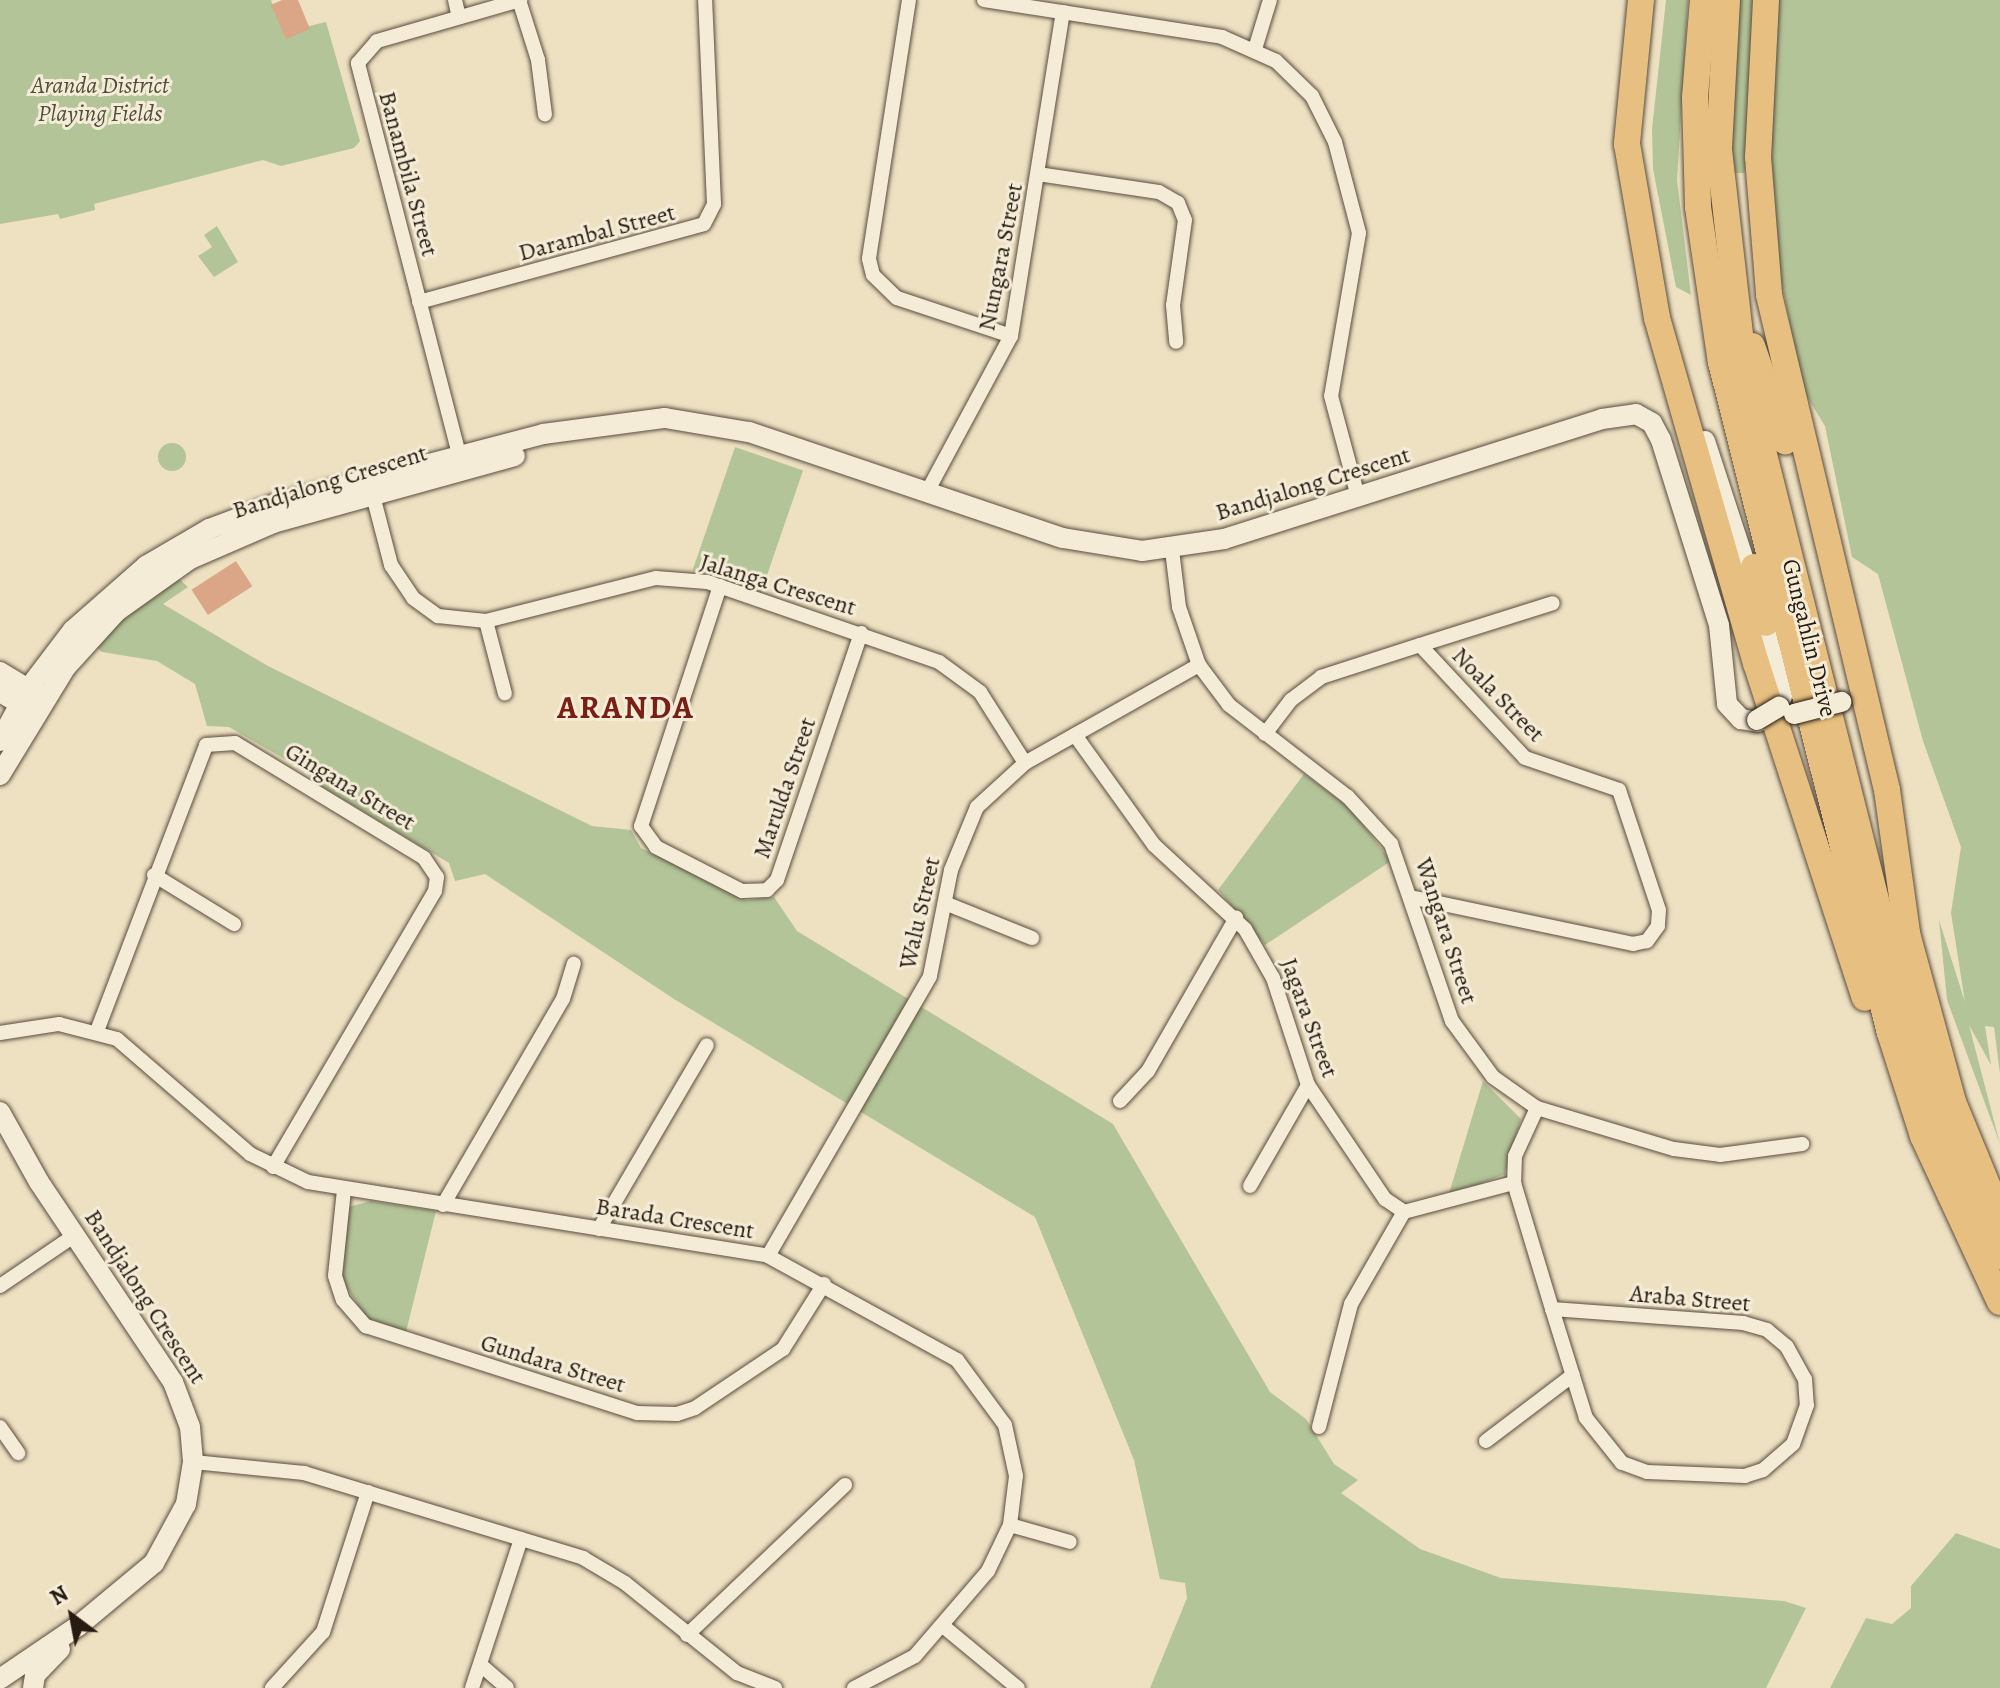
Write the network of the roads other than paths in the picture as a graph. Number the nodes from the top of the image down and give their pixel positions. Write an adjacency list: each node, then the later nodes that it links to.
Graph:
1 (455, 0): 12 (street)
2 (519, 0): 12 (street, Banambila Street); 14 (street)
3 (705, 0): 20 (street, Darambal Street)
4 (909, 0): 21 (street)
5 (984, 0): 11 (street)
6 (1270, 0): 13 (street)
7 (1641, 0): 18 (highway)
8 (1703, 0): 16 (highway, Gungahlin Drive)
9 (1727, 0): 19 (highway, Gungahlin Drive)
10 (1766, 0): 17 (highway)
11 (1063, 12): 13 (street); 15 (street, Nungara Street)
12 (459, 17): 20 (street, Banambila Street)
13 (1255, 49): 26 (street)
14 (545, 115)
15 (1038, 174): 21 (street, Nungara Street); 22 (street)
16 (1698, 207): 32 (highway); 72 (highway, Gungahlin Drive)
17 (1760, 233): 27 (street); 53 (highway)
18 (1644, 259): 32 (street); 72 (highway)
19 (1730, 271): 27 (highway); 74 (highway, Gungahlin Drive)
20 (419, 302): 23 (street, Banambila Street)
21 (1011, 336): 25 (street, Nungara Street)
22 (1176, 342)
23 (461, 463): 24 (street, Bandjalong Crescent); 25 (street, Bandjalong Crescent)
24 (371, 487): 31 (street, Jalanga Crescent); 39 (street, Bandjalong Crescent)
25 (927, 492): 28 (street, Bandjalong Crescent)
26 (1358, 497): 28 (street, Bandjalong Crescent); 41 (street, Bandjalong Crescent)
27 (1817, 548): 40 (street)
28 (1172, 550): 35 (street, Wangara Street)
29 (720, 586): 31 (street, Jalanga Crescent); 33 (street, Jalanga Crescent); 33 (street, Marulda Street)
30 (1553, 603): 34 (street)
31 (486, 621): 38 (street)
32 (1766, 623): 41 (street)
33 (861, 633): 45 (street, Jalanga Crescent)
34 (1420, 645): 42 (street, Noala Street); 48 (street, Noala Street)
35 (1199, 665): 42 (street, Wangara Street); 43 (street, Walu Street)
36 (0, 672): 39 (street)
37 (0, 692): 39 (street)
38 (505, 694)
39 (31, 701): 44 (street, Bandjalong Crescent); 46 (street, Bandjalong Crescent)
40 (1841, 702): 41 (street, Bandjalong Crescent, bridge); 53 (highway)
41 (1785, 713)
42 (1265, 734): 48 (street, Wangara Street)
43 (1075, 735): 45 (street, Walu Street); 50 (street, Jagara Street)
44 (0, 741)
45 (1025, 763): 49 (street, Walu Street)
46 (0, 775)
47 (154, 875): 51 (street); 55 (street, Gingana Street); 63 (street, Gingana Street)
48 (1414, 898): 60 (street, Wangara Street)
49 (945, 903): 52 (street); 73 (street, Walu Street)
50 (1236, 918): 58 (street, Jagara Street); 59 (street)
51 (234, 924)
52 (1032, 938)
53 (1909, 947): 69 (highway)
54 (574, 964): 67 (street)
55 (97, 1031): 56 (street, Barada Crescent); 63 (street, Barada Crescent)
56 (0, 1033)
57 (707, 1045): 70 (street)
58 (1308, 1085): 65 (street); 68 (street, Jagara Street)
59 (1120, 1101)
60 (1537, 1108): 62 (street, Wangara Street); 64 (street, Araba Street)
61 (0, 1112): 71 (street, Bandjalong Crescent)
62 (1802, 1144)
63 (273, 1167): 66 (street, Barada Crescent)
64 (1514, 1183): 68 (street); 78 (street, Araba Street)
65 (1250, 1186)
66 (344, 1190): 67 (street, Barada Crescent); 75 (street, Gundara Street)
67 (443, 1205): 70 (street, Barada Crescent)
68 (1404, 1212): 81 (street)
69 (2000, 1216)
70 (599, 1229): 73 (street, Barada Crescent)
71 (75, 1235): 76 (street); 84 (street, Bandjalong Crescent)
72 (1972, 1250): 77 (highway)
73 (768, 1256): 75 (street, Barada Crescent)
74 (2000, 1256)
75 (824, 1284): 87 (street, Barada Crescent)
76 (0, 1286)
77 (2000, 1302)
78 (1552, 1309): 79 (street, Araba Street); 79 (street, Araba Street)
79 (1573, 1375): 82 (street)
80 (0, 1427): 83 (street)
81 (1319, 1427)
82 (1486, 1441)
83 (18, 1453)
84 (193, 1462): 86 (street); 90 (street, Bandjalong Crescent)
85 (845, 1485): 92 (street)
86 (368, 1492): 88 (street); 98 (street)
87 (1010, 1525): 89 (street); 91 (street, Barada Crescent)
88 (521, 1539): 92 (street); 94 (street)
89 (1070, 1542)
90 (78, 1626): 93 (street, Bandjalong Crescent); 96 (street, Bandjalong Crescent)
91 (943, 1626): 102 (street, Barada Crescent); 103 (street)
92 (687, 1635): 95 (street)
93 (60, 1649): 96 (street, Bandjalong Crescent); 97 (street)
94 (482, 1666): 99 (street); 100 (street)
95 (746, 1683): 101 (street)
96 (3, 1685)
97 (33, 1688)
98 (272, 1688)
99 (472, 1688)
100 (507, 1688)
101 (775, 1688)
102 (855, 1688)
103 (1018, 1688)

